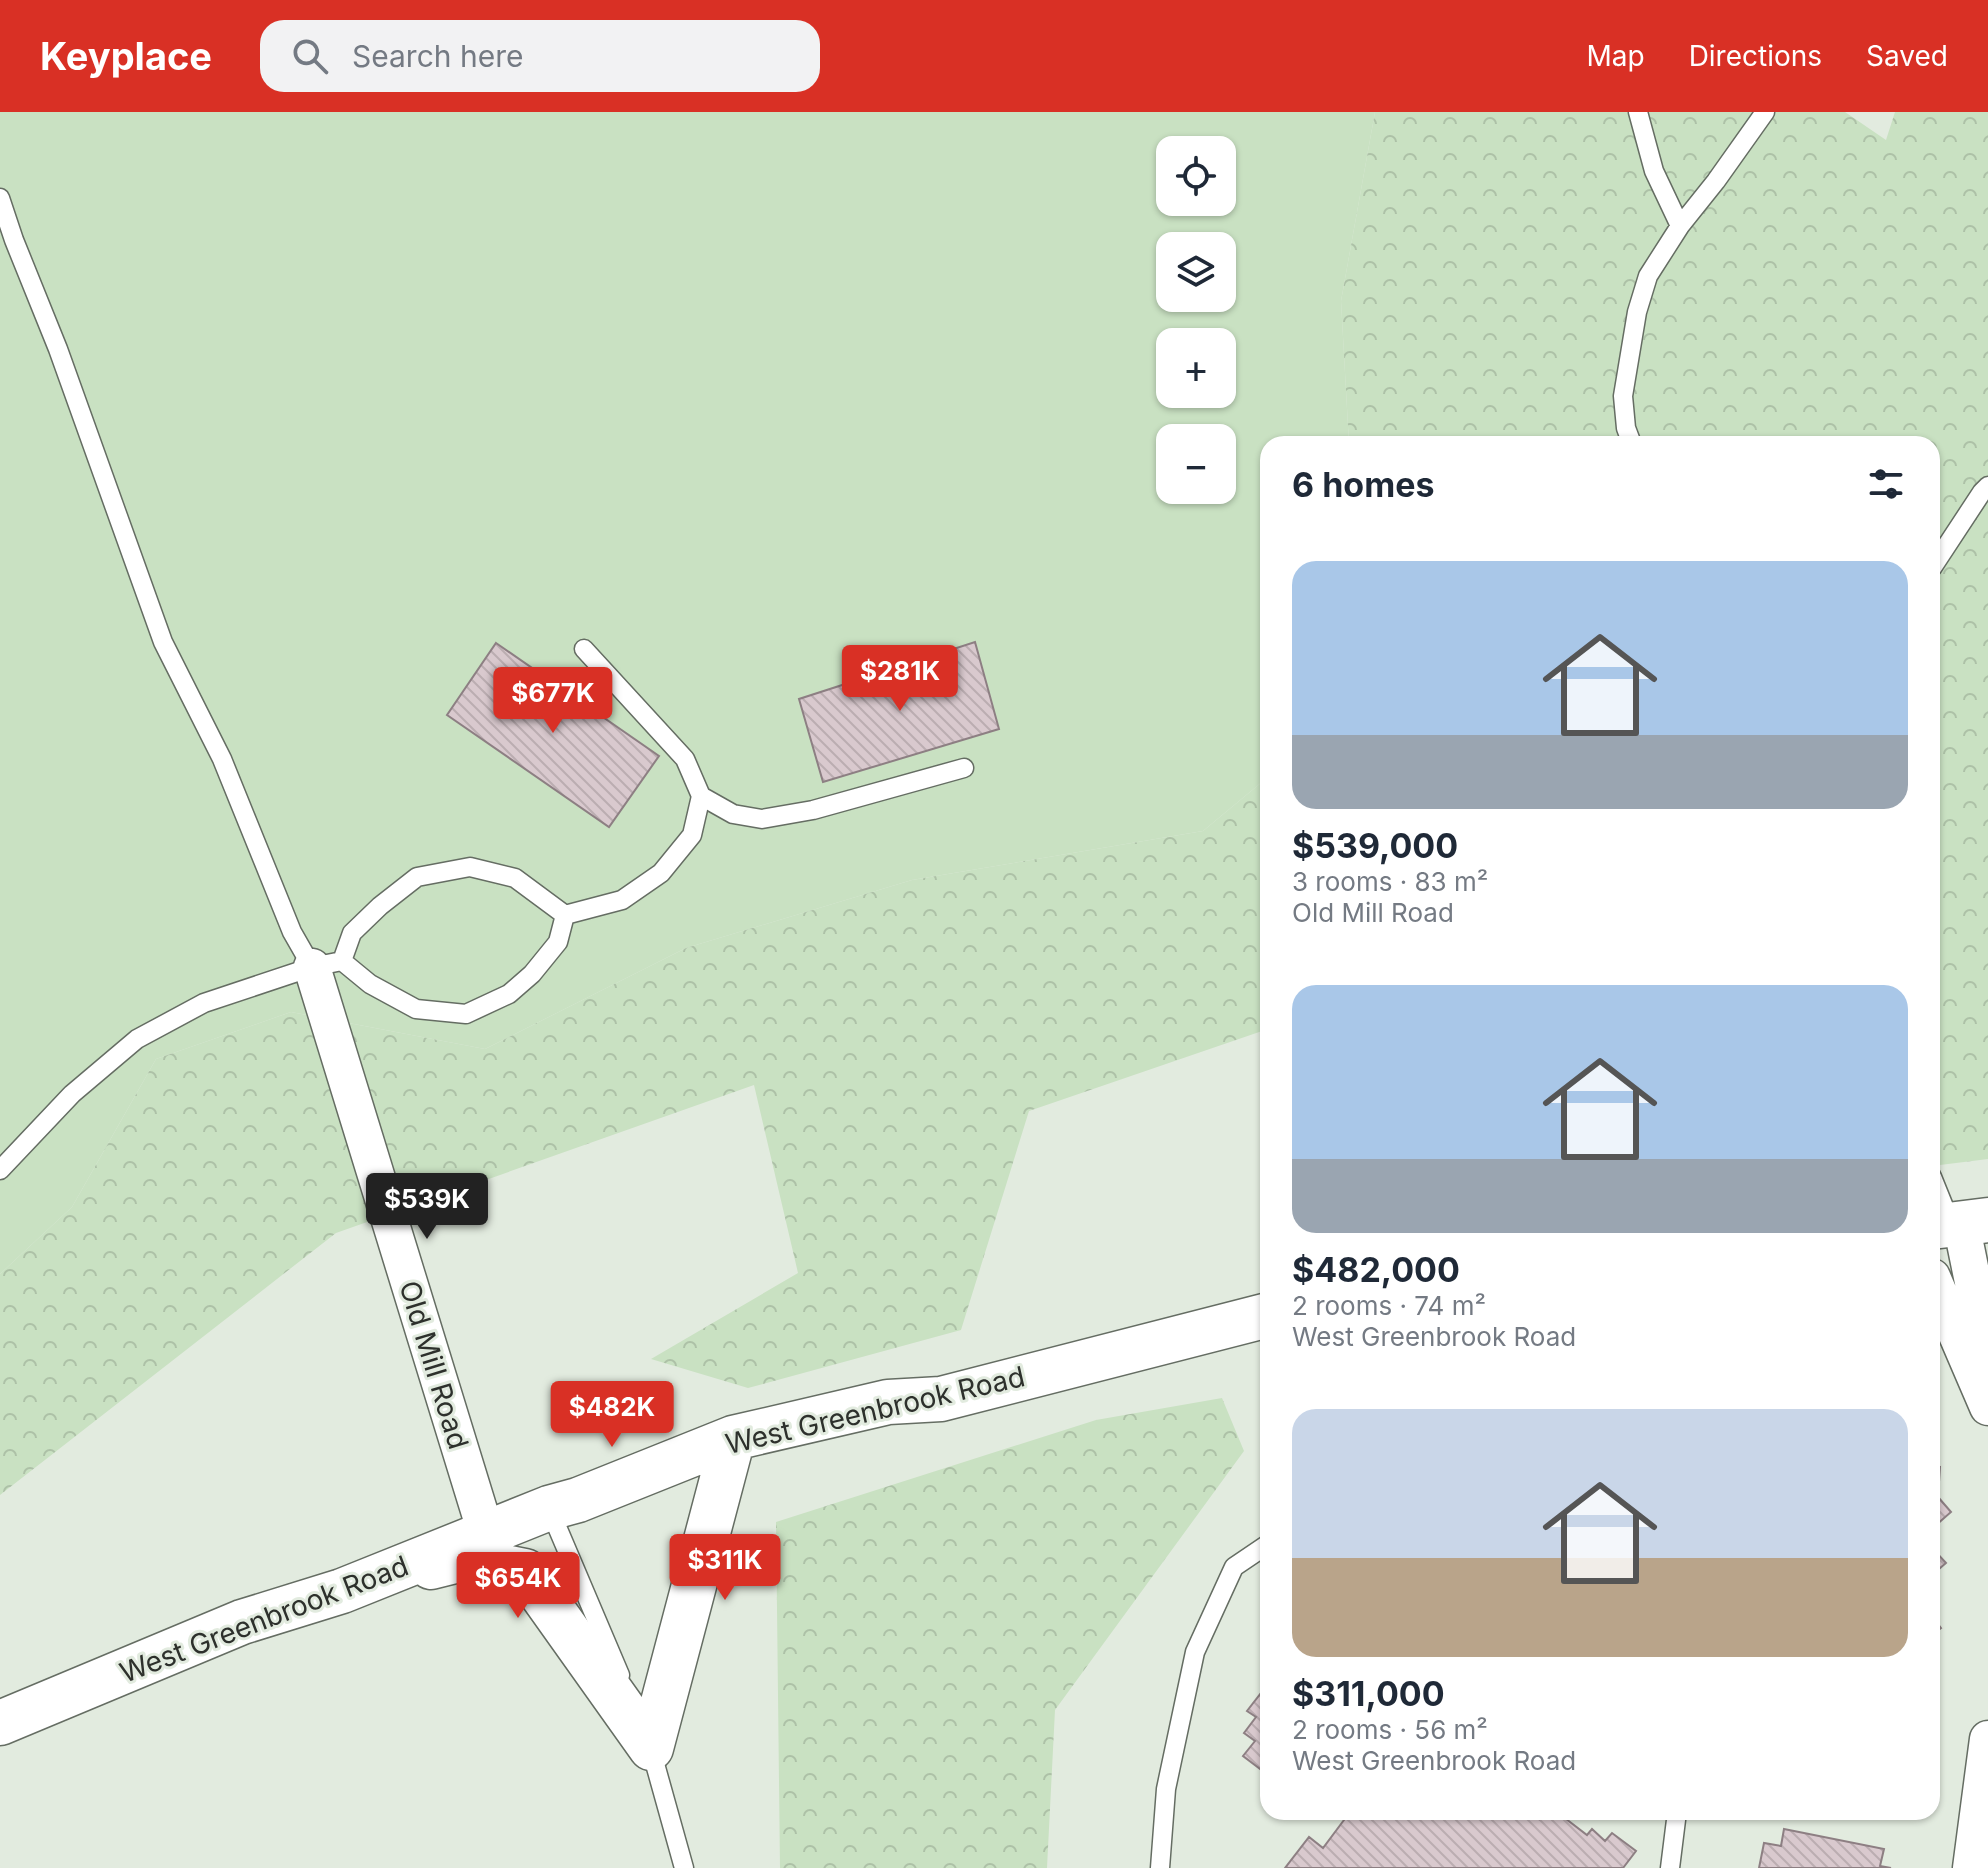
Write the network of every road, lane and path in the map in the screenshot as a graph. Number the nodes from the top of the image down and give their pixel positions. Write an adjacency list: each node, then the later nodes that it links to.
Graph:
1 (1638, 112): 4 (lane)
2 (1764, 112): 4 (lane)
3 (0, 198): 12 (lane)
4 (1680, 226): 5 (lane)
5 (1629, 436)
6 (1988, 486): 7 (lane)
7 (1940, 556)
8 (584, 649): 10 (lane)
9 (964, 768): 10 (lane)
10 (701, 796): 11 (lane)
11 (565, 915): 12 (lane); 12 (lane)
12 (327, 964): 13 (lane); 22 (street, Old Mill Road)
13 (0, 1170)
14 (1940, 1191): 15 (lane)
15 (1958, 1223): 18 (street)
16 (1940, 1296): 19 (street)
17 (1260, 1317): 20 (street, West Greenbrook Road)
18 (1988, 1356)
19 (1988, 1407)
20 (733, 1438): 21 (street, West Greenbrook Road); 27 (street)
21 (549, 1508): 22 (street, West Greenbrook Road); 27 (lane)
22 (486, 1533): 24 (street, West Greenbrook Road)
23 (1260, 1549): 30 (lane)
24 (342, 1591): 25 (street, West Greenbrook Road); 27 (street)
25 (0, 1723)
26 (1988, 1739): 32 (street)
27 (651, 1748): 29 (lane)
28 (1676, 1820): 31 (lane)
29 (684, 1868)
30 (1160, 1868)
31 (1670, 1868)
32 (1971, 1868)

